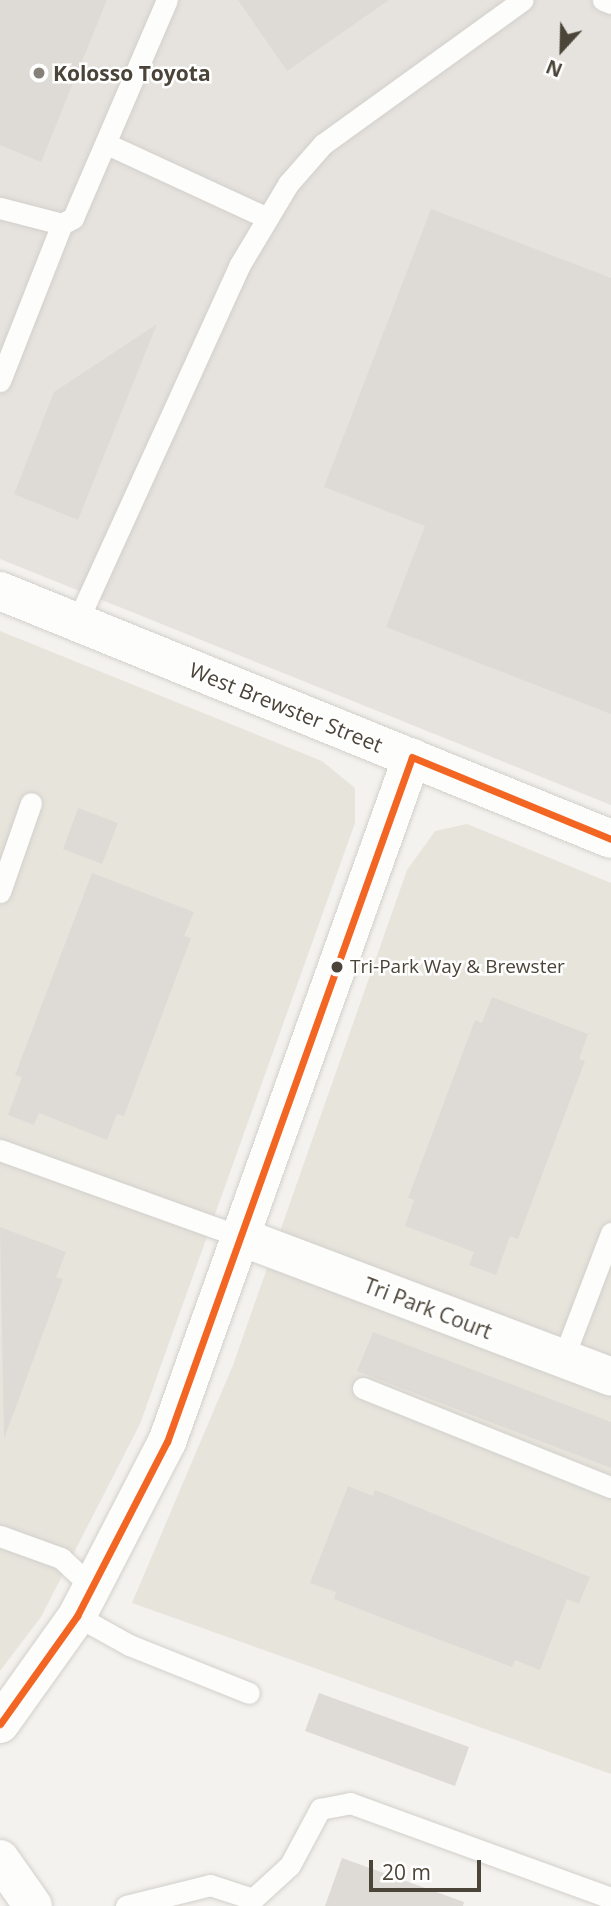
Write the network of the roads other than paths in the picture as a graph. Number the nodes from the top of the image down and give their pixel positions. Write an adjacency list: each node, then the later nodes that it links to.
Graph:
1 (167, 0): 5 (lane)
2 (523, 0): 7 (lane)
3 (603, 0): 4 (lane)
4 (611, 3)
5 (107, 144): 7 (lane); 8 (lane)
6 (0, 208): 8 (lane)
7 (267, 218): 11 (lane)
8 (62, 224): 9 (lane)
9 (0, 381)
10 (0, 591): 11 (street, West Brewster Street)
11 (77, 622): 12 (street, West Brewster Street)
12 (412, 757): 14 (street, West Brewster Street); 18 (street)
13 (32, 803): 15 (lane)
14 (611, 839)
15 (0, 892)
16 (0, 1150): 18 (lane)
17 (611, 1233): 19 (lane)
18 (244, 1238): 19 (street, Tri Park Court); 24 (street)
19 (563, 1359): 20 (street, Tri Park Court)
20 (611, 1377)
21 (363, 1388): 22 (lane)
22 (611, 1487)
23 (0, 1535): 24 (lane)
24 (85, 1602): 25 (lane); 26 (street)
25 (249, 1693)
26 (0, 1724)
27 (0, 1859): 30 (street)
28 (611, 1898): 29 (lane)
29 (253, 1902): 31 (lane)
30 (33, 1906)
31 (126, 1906)

